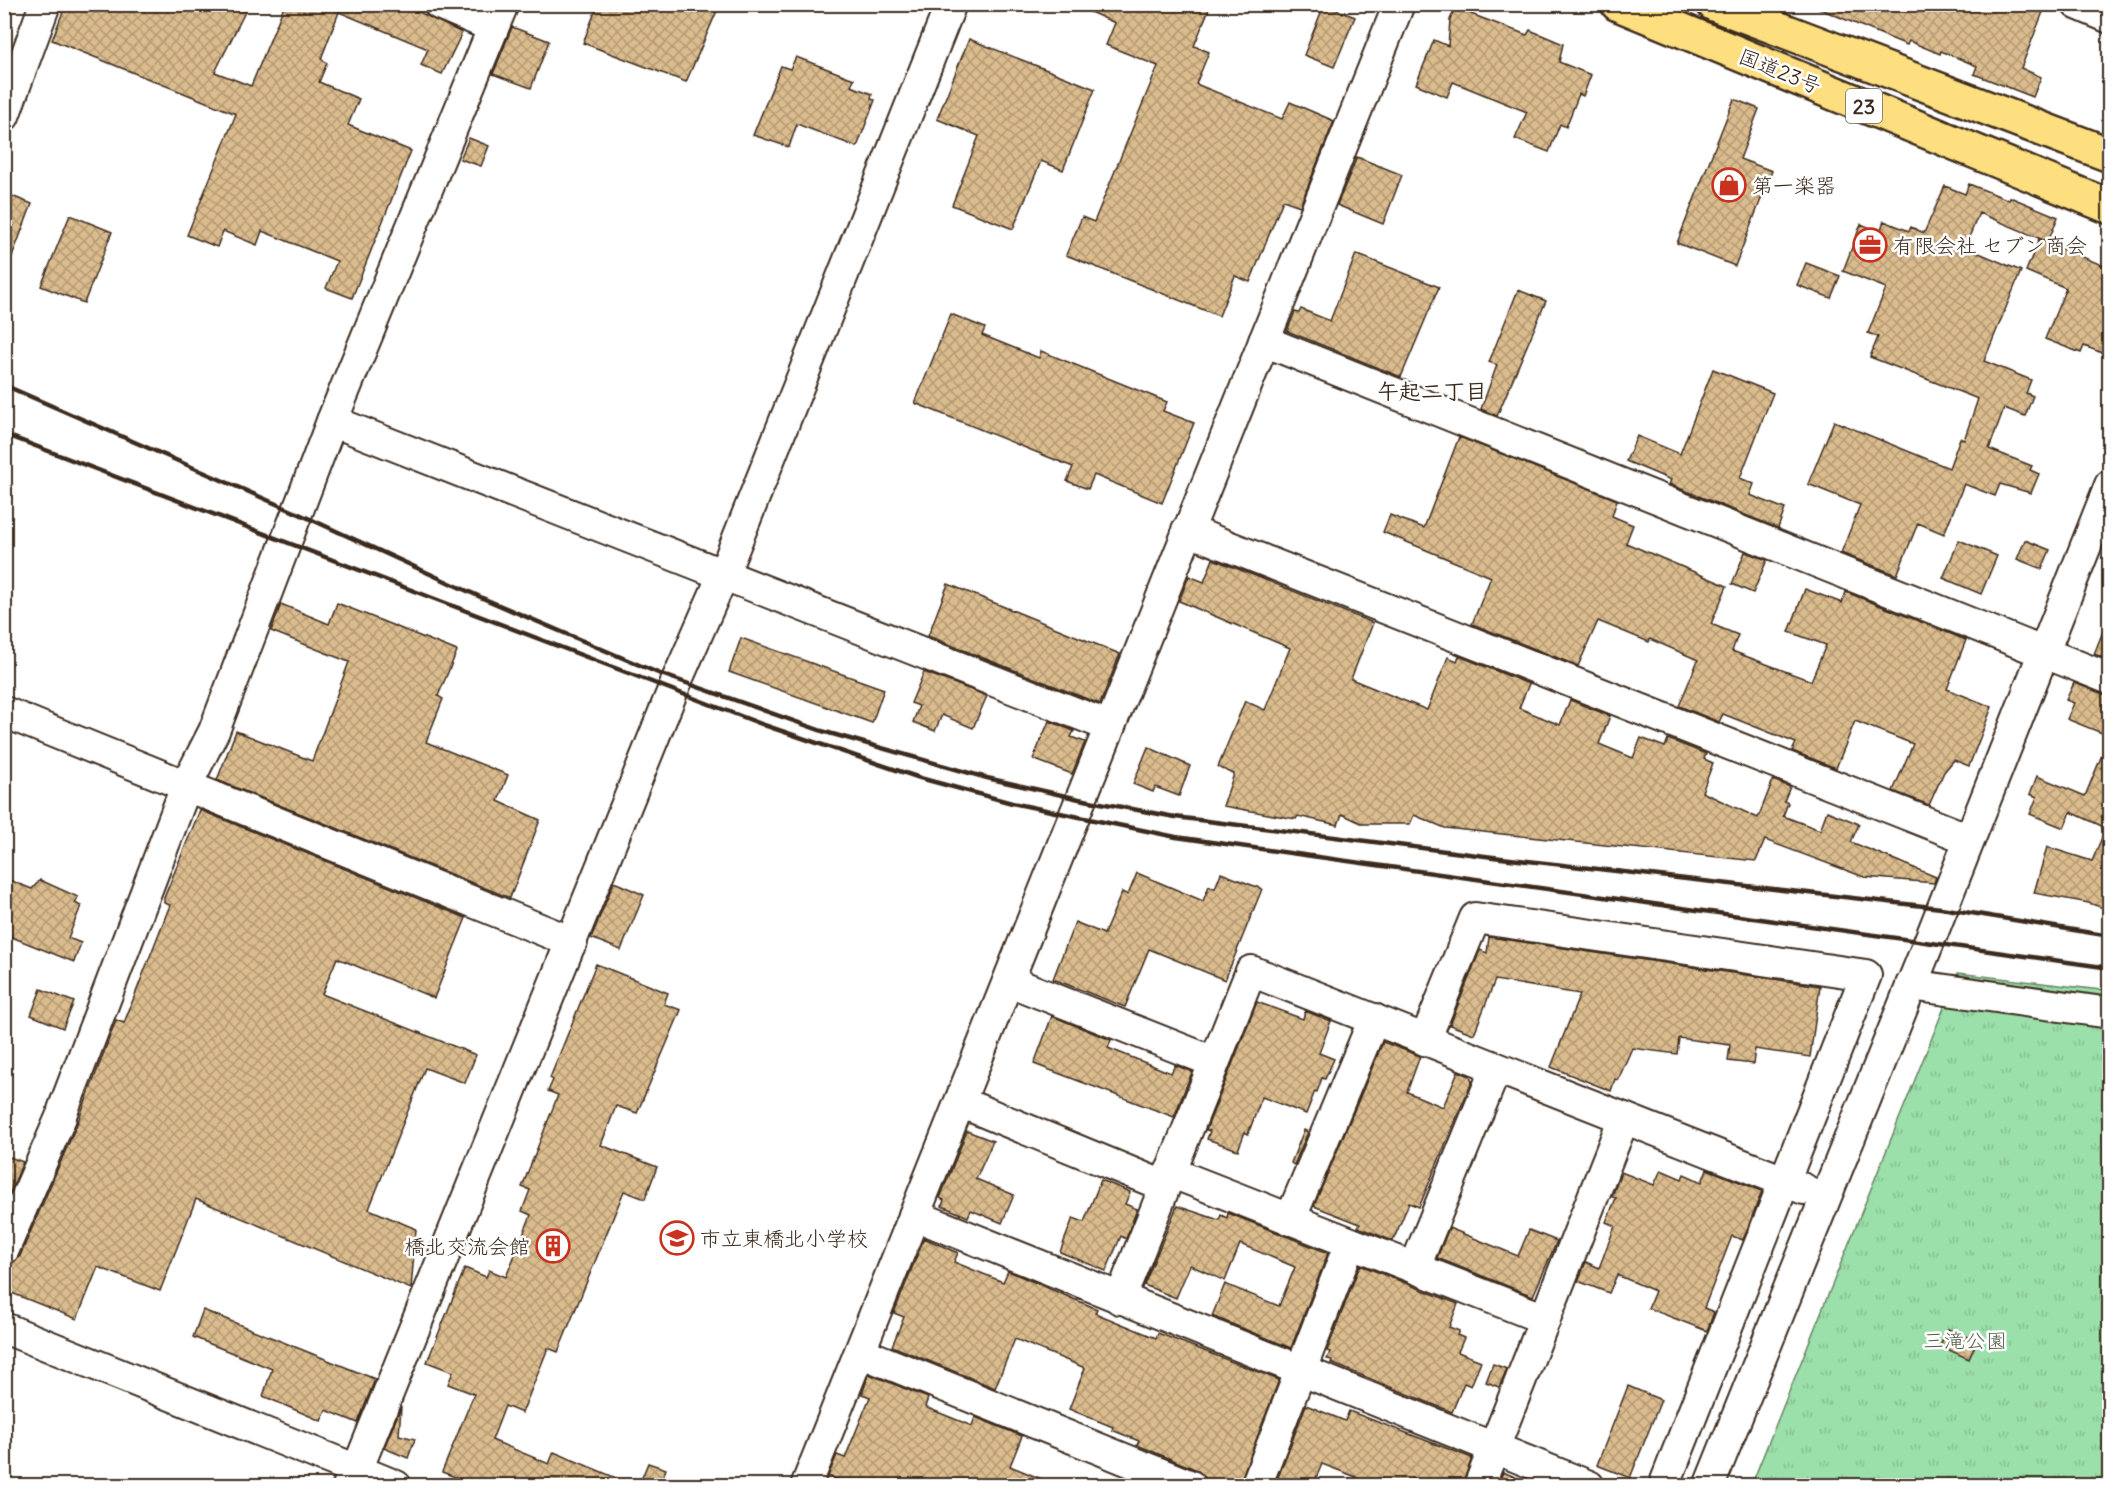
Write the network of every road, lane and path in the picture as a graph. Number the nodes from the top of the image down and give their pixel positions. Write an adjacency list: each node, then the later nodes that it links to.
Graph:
1 (45, 4): 10 (street)
2 (439, 4): 8 (street)
3 (951, 4): 17 (street)
4 (1399, 4): 13 (street)
5 (1618, 4): 12 (highway, 国道23号 / 23)
6 (1714, 4): 11 (highway, 国道23号 / 23)
7 (2077, 4): 9 (street)
8 (498, 16): 14 (street)
9 (2109, 18)
10 (4, 116)
11 (2109, 155)
12 (2109, 207)
13 (1264, 341): 16 (street); 18 (street)
14 (332, 421): 17 (street); 22 (street)
15 (2109, 485): 18 (street)
16 (1187, 530): 21 (street); 23 (street)
17 (724, 573): 21 (street); 24 (street)
18 (2043, 653): 19 (street); 23 (street)
19 (2109, 679)
20 (4, 712): 22 (street)
21 (1109, 726): 25 (street)
22 (188, 784): 24 (street); 40 (street)
23 (1969, 839): 26 (street)
24 (572, 942): 48 (street)
25 (1009, 981): 30 (street); 32 (street)
26 (1911, 985): 27 (street); 36 (street)
27 (2109, 1013)
28 (1374, 1018): 29 (street); 30 (street); 38 (street)
29 (1425, 1040): 31 (street); 35 (street)
30 (1214, 1062): 34 (street)
31 (1496, 1068): 33 (street); 41 (street)
32 (960, 1102): 34 (street); 37 (street)
33 (1624, 1118): 35 (street); 43 (street)
34 (1167, 1179): 38 (street); 42 (street)
35 (1785, 1181): 36 (street); 55 (street)
36 (1826, 1198): 56 (street)
37 (914, 1215): 42 (street); 45 (street)
38 (1290, 1220): 39 (street)
39 (1350, 1243): 41 (street); 46 (street)
40 (4, 1249)
41 (1414, 1267): 43 (street)
42 (1120, 1299): 46 (street)
43 (1545, 1319): 47 (street)
44 (4, 1328): 48 (street)
45 (860, 1352): 49 (street); 51 (street)
46 (1302, 1370): 47 (street); 52 (street)
47 (1494, 1448): 53 (street); 54 (street)
48 (352, 1478): 50 (street)
49 (815, 1483)
50 (396, 1485)
51 (1191, 1485)
52 (1256, 1485)
53 (1479, 1485)
54 (1589, 1485)
55 (1664, 1485)
56 (1709, 1485)

